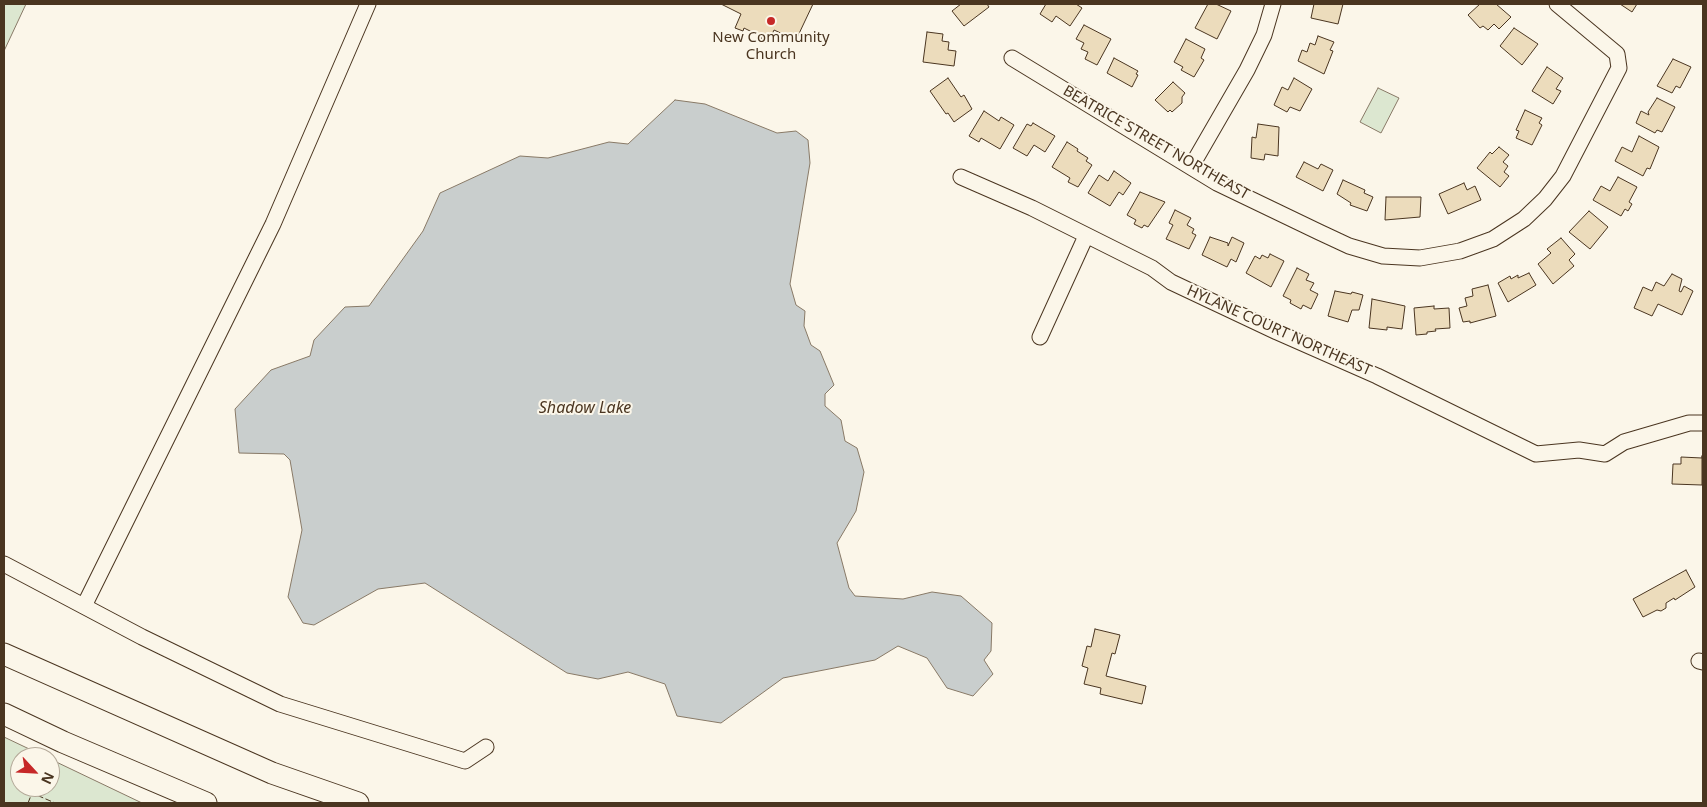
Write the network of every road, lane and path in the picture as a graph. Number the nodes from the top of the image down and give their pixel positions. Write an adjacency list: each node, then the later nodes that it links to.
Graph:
1 (368, 4): 11 (street)
2 (1273, 4): 5 (street)
3 (1557, 4): 5 (street, BEATRICE STREET NORTHEAST)
4 (1012, 58): 5 (street, BEATRICE STREET NORTHEAST)
5 (1191, 167)
6 (961, 177): 7 (street, HYLANE COURT NORTHEAST)
7 (1086, 236): 8 (street); 9 (street, HYLANE COURT NORTHEAST)
8 (1040, 338)
9 (1703, 423)
10 (4, 564): 11 (street)
11 (84, 606): 14 (street)
12 (4, 654): 16 (highway)
13 (4, 714): 15 (highway)
14 (486, 747)
15 (206, 803)
16 (358, 803)

